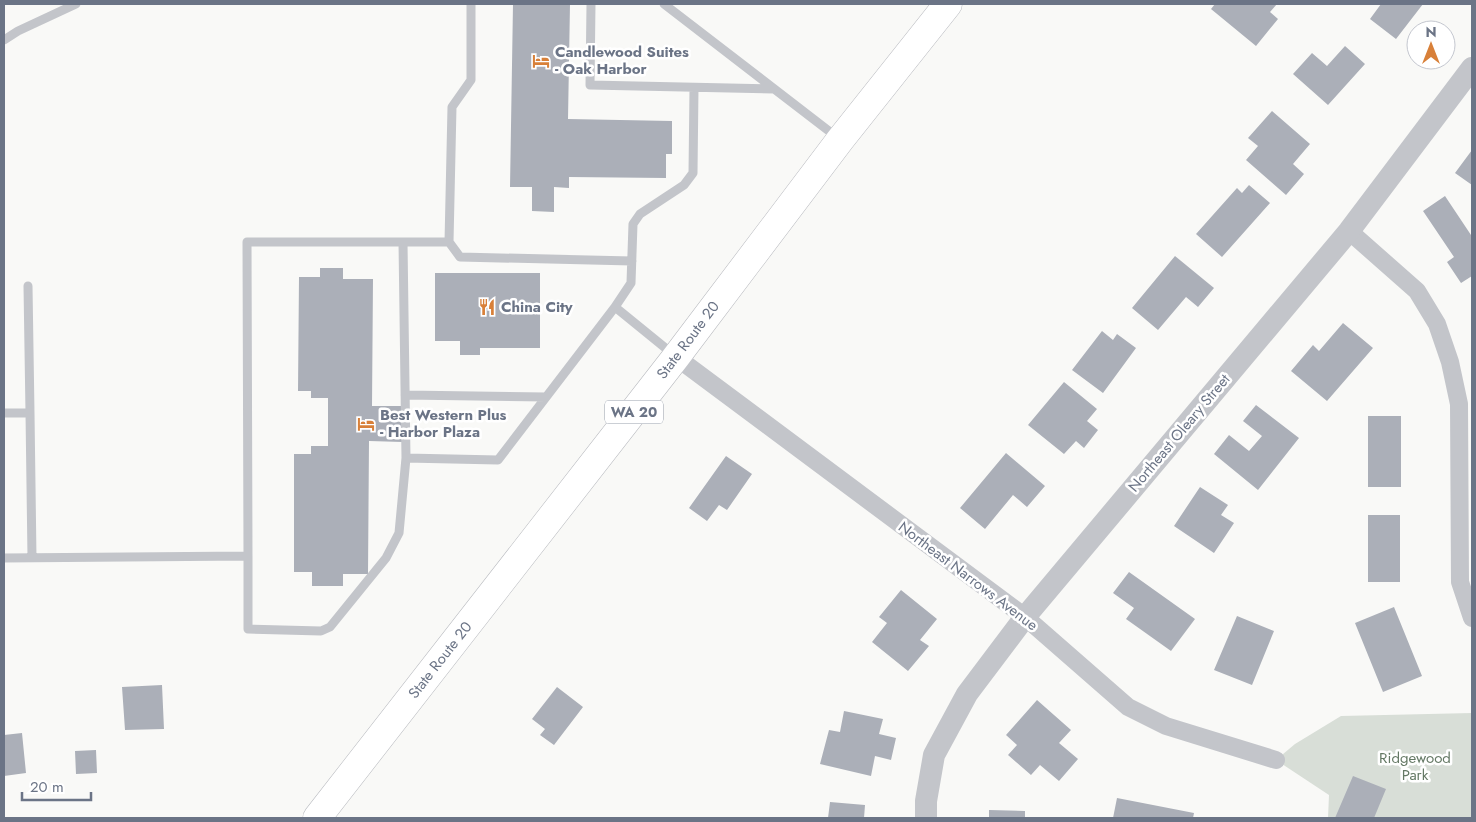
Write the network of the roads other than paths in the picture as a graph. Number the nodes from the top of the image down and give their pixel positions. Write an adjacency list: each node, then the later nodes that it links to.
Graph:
1 (76, 4): 6 (lane)
2 (472, 4): 13 (lane)
3 (591, 4): 8 (lane)
4 (664, 4): 9 (lane)
5 (948, 4): 10 (main road, State Route 20 / WA 20)
6 (4, 40)
7 (1472, 68): 11 (street, Northeast Oleary Street)
8 (694, 88): 9 (lane); 14 (lane)
9 (774, 89): 10 (lane)
10 (840, 140): 17 (main road, State Route 20 / WA 20)
11 (1349, 231): 20 (street); 27 (street, Northeast Oleary Street)
12 (402, 242): 13 (lane); 18 (lane); 24 (lane)
13 (449, 242): 14 (lane)
14 (632, 261): 16 (lane)
15 (28, 286): 22 (lane)
16 (614, 307): 17 (lane); 19 (lane)
17 (676, 357): 27 (street, Northeast Narrows Avenue); 30 (main road, State Route 20 / WA 20)
18 (405, 395): 19 (lane); 23 (lane)
19 (546, 397): 23 (lane)
20 (1466, 401): 28 (street)
21 (4, 413): 22 (lane)
22 (30, 413): 26 (lane)
23 (406, 458): 24 (lane)
24 (248, 556): 26 (lane)
25 (4, 558): 26 (lane)
26 (32, 558)
27 (1025, 617): 29 (street, Northeast Narrows Avenue); 31 (street, Northeast Oleary Street)
28 (1472, 618)
29 (1276, 760)
30 (317, 818)
31 (926, 818)

